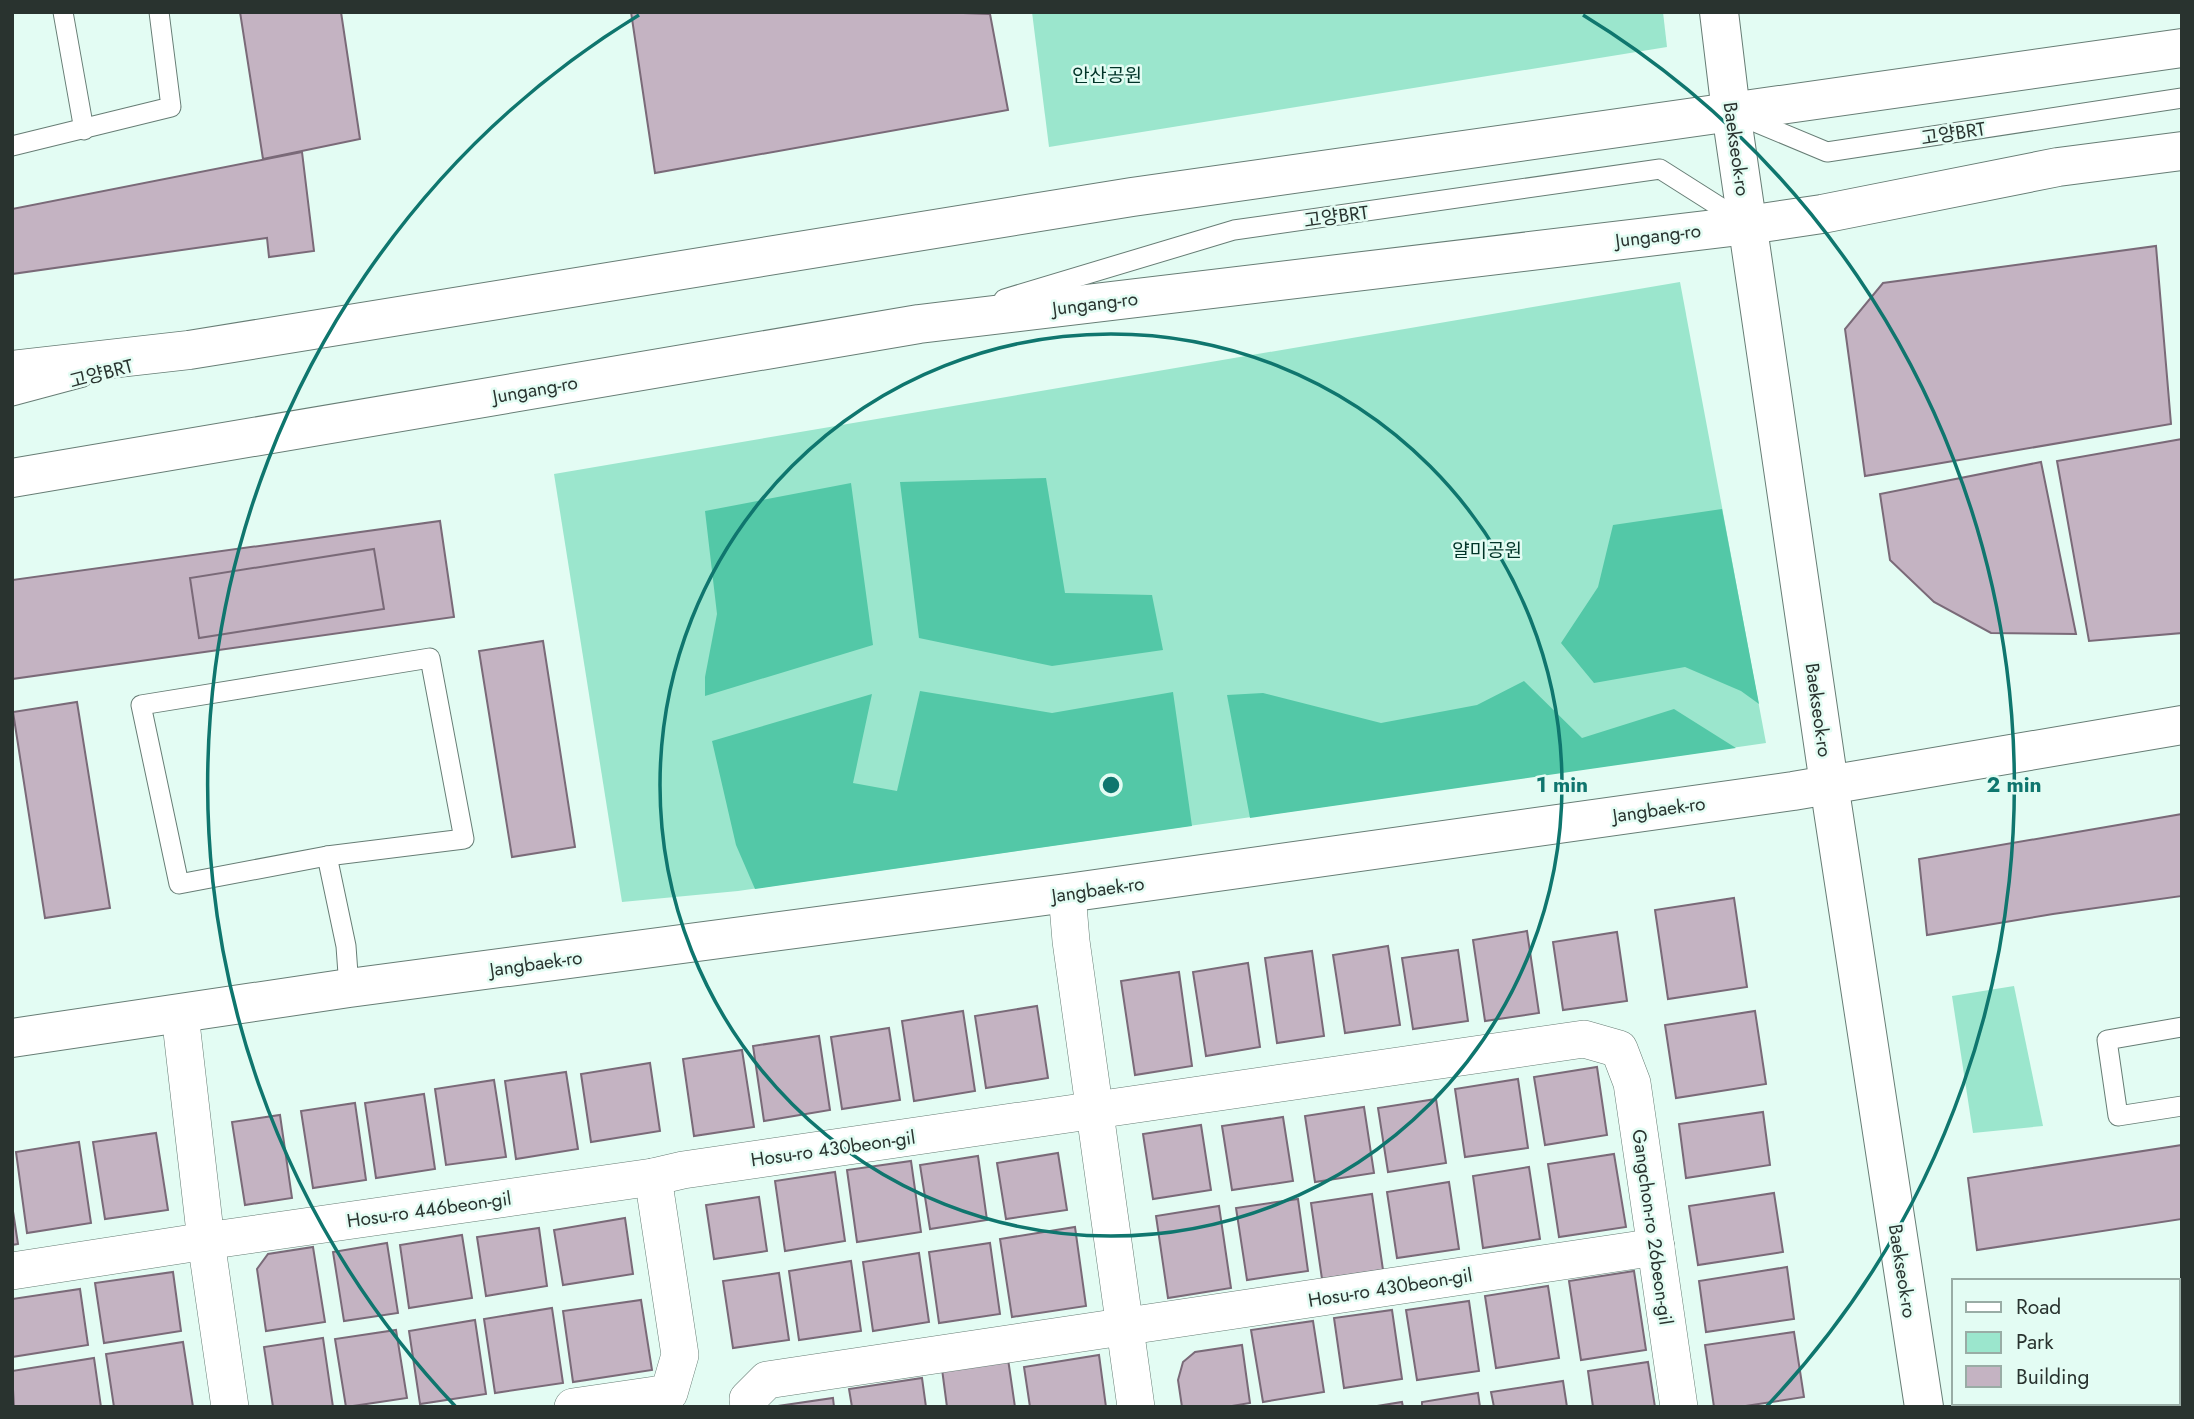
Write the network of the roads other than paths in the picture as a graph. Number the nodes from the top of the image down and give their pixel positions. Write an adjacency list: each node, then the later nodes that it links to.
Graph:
1 (63, 12): 7 (lane)
2 (159, 12): 7 (lane)
3 (1719, 12): 6 (main road, Baekseok-ro)
4 (2182, 48): 6 (main road)
5 (2182, 98): 6 (lane, 고양BRT)
6 (1731, 112): 12 (main road, Baekseok-ro); 14 (main road)
7 (84, 130): 9 (lane)
8 (2182, 132): 11 (lane)
9 (12, 146)
10 (2182, 151): 11 (main road, Jungang-ro)
11 (2058, 167): 12 (main road, Jungang-ro)
12 (1748, 225): 13 (main road, Jungang-ro); 13 (lane, 고양BRT); 19 (main road, Baekseok-ro)
13 (919, 324): 17 (main road, Jungang-ro)
14 (189, 350): 15 (main road); 16 (lane, 고양BRT)
15 (12, 370)
16 (12, 396)
17 (12, 478)
18 (2182, 726): 19 (main road, Jangbaek-ro)
19 (1829, 784): 21 (main road, Jangbaek-ro); 39 (main road, Baekseok-ro)
20 (327, 856): 20 (lane); 22 (lane)
21 (1067, 893): 22 (main road, Jangbaek-ro); 28 (street)
22 (349, 988): 23 (main road, Jangbaek-ro)
23 (180, 1014): 25 (main road, Jangbaek-ro); 30 (street)
24 (2182, 1027): 27 (lane)
25 (12, 1038)
26 (1619, 1049): 28 (street, Hosu-ro 430beon-gil); 31 (street, Gangchon-ro 26beon-gil)
27 (2182, 1106)
28 (1096, 1109): 29 (street, Hosu-ro 430beon-gil); 33 (street)
29 (653, 1177): 30 (street, Hosu-ro 446beon-gil); 36 (street)
30 (206, 1241): 32 (street, Hosu-ro 446beon-gil); 35 (street)
31 (1656, 1247): 33 (street, Hosu-ro 430beon-gil); 38 (street, Gangchon-ro 26beon-gil)
32 (12, 1271)
33 (1124, 1328): 34 (street, Hosu-ro 430beon-gil); 37 (street)
34 (758, 1393)
35 (230, 1407)
36 (573, 1407)
37 (1136, 1407)
38 (1679, 1407)
39 (1924, 1407)

